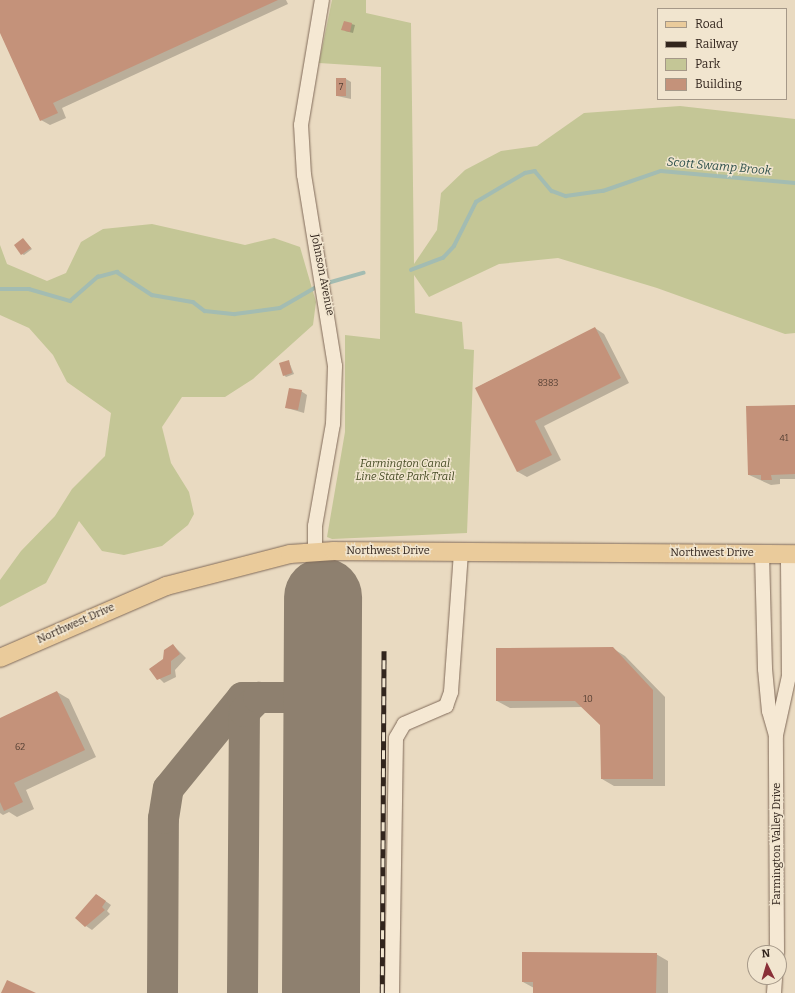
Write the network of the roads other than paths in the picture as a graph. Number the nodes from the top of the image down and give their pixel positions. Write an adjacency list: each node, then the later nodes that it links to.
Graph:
1 (322, 0): 2 (street, Johnson Avenue)
2 (315, 551): 3 (main road, Northwest Drive); 6 (main road, Northwest Drive)
3 (461, 552): 4 (main road, Northwest Drive); 9 (street)
4 (762, 554): 5 (main road, Northwest Drive); 7 (street, Farmington Valley Drive)
5 (792, 554): 7 (street, Farmington Valley Drive)
6 (0, 658)
7 (776, 735): 8 (street, Farmington Valley Drive)
8 (776, 945)
9 (392, 993)

